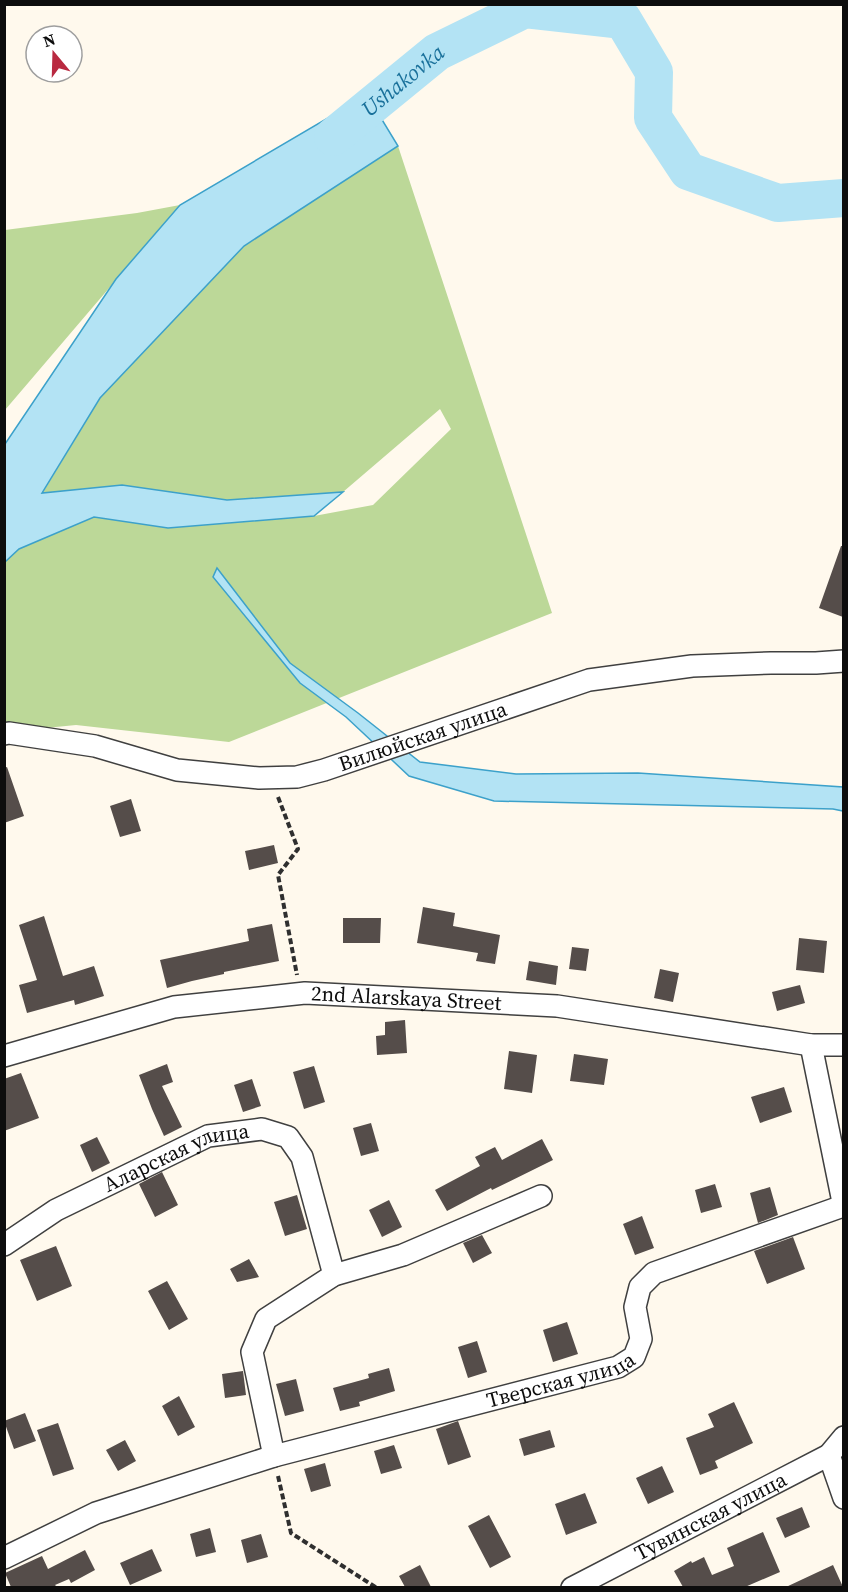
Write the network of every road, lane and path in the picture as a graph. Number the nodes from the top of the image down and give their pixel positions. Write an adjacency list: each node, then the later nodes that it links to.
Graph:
1 (843, 661): 3 (street, Вилюйская улица)
2 (4, 734): 3 (street, Вилюйская улица)
3 (271, 777): 4 (path)
4 (299, 993): 5 (street, 2nd Alarskaya Street); 7 (street, 2nd Alarskaya Street)
5 (811, 1045): 6 (street, 2nd Alarskaya Street); 9 (street)
6 (843, 1045)
7 (4, 1056)
8 (542, 1196): 11 (street)
9 (843, 1207): 14 (street, Тверская улица)
10 (4, 1245): 11 (street, Аларская улица)
11 (334, 1275): 14 (street)
12 (843, 1437): 13 (street, Тувинская улица)
13 (829, 1455): 15 (street); 18 (street, Тувинская улица)
14 (274, 1456): 16 (street, Тверская улица); 17 (path)
15 (843, 1498)
16 (4, 1558)
17 (377, 1587)
18 (572, 1587)

